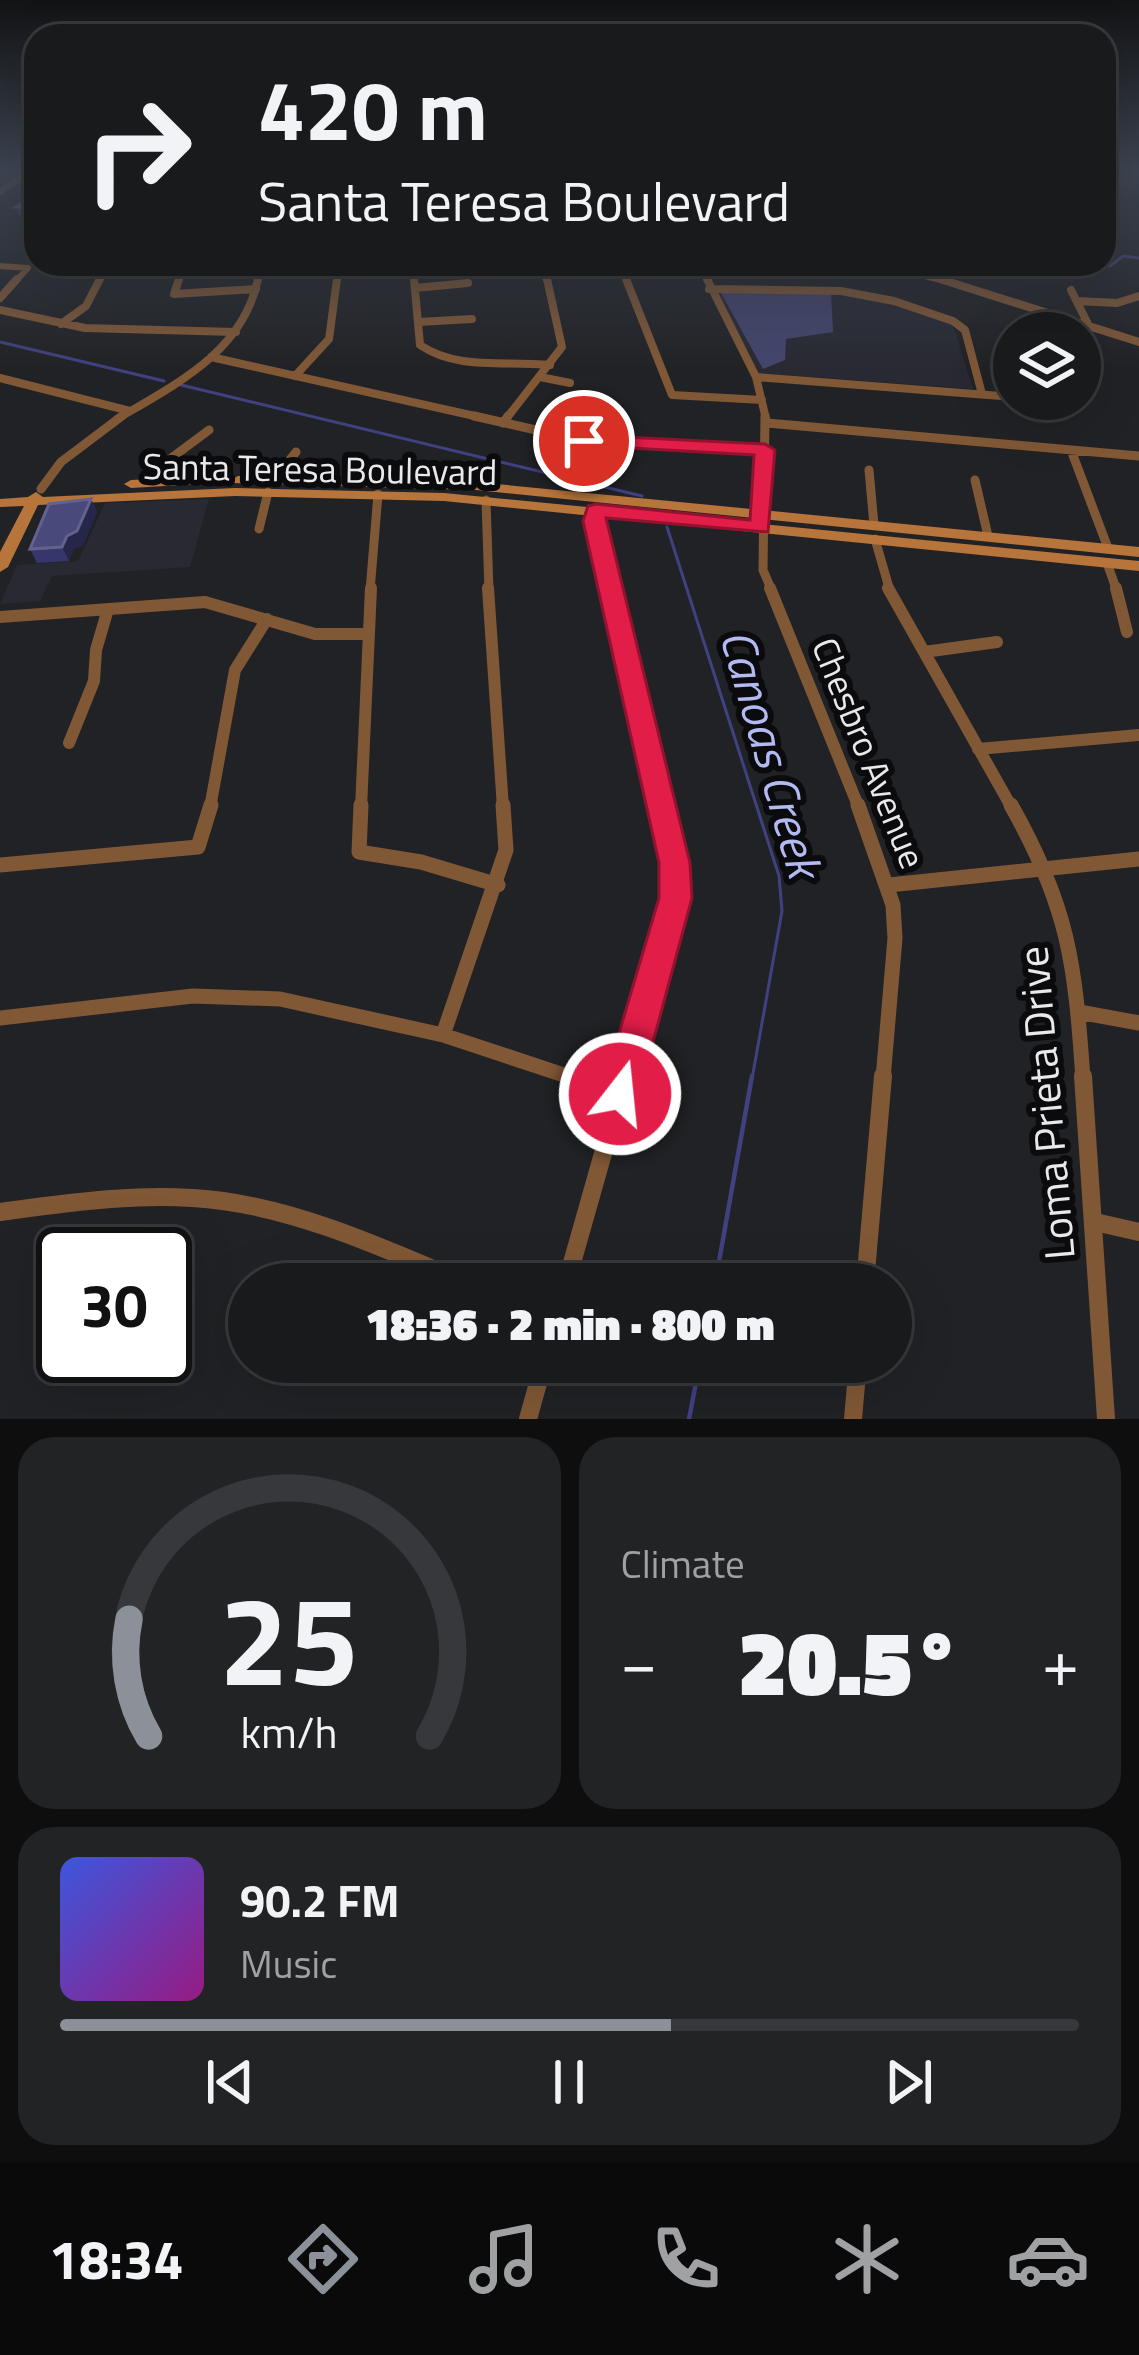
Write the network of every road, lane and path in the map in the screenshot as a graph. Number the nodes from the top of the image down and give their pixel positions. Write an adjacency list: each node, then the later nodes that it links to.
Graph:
1 (24, 272): 19 (street)
2 (102, 276): 26 (street)
3 (181, 276): 15 (street)
4 (259, 276): 15 (street)
5 (336, 276): 34 (street)
6 (414, 276): 14 (street)
7 (544, 276): 33 (street)
8 (626, 276): 41 (street)
9 (704, 276): 16 (street, Chesbro Avenue)
10 (925, 276): 13 (street)
11 (974, 276): 13 (street)
12 (468, 283): 14 (street)
13 (958, 285): 22 (street)
14 (415, 288): 25 (street)
15 (256, 289): 29 (street)
16 (709, 290): 36 (street, Chesbro Avenue); 39 (street)
17 (1071, 290): 20 (street)
18 (1139, 296): 20 (street)
19 (0, 298)
20 (1078, 301): 23 (street)
21 (0, 310): 26 (street)
22 (1042, 312)
23 (1083, 312)
24 (472, 320): 25 (street)
25 (418, 322): 33 (street)
26 (62, 324): 27 (street)
27 (145, 330): 29 (street); 30 (street)
28 (1101, 330): 31 (street)
29 (236, 332): 32 (street)
30 (139, 340)
31 (1139, 342)
32 (211, 358): 34 (street); 42 (street)
33 (550, 365): 35 (street)
34 (295, 376): 43 (street)
35 (540, 377): 38 (street); 43 (street)
36 (756, 377): 39 (street); 41 (street, Chesbro Avenue)
37 (0, 378): 42 (street)
38 (570, 383)
39 (982, 394): 40 (street)
40 (993, 395)
41 (762, 400): 44 (street, Chesbro Avenue)
42 (130, 411): 56 (street)
43 (503, 423): 46 (street)
44 (766, 423): 46 (street, Chesbro Avenue); 47 (street)
45 (209, 430): 52 (street)
46 (765, 450): 61 (street, Chesbro Avenue)
47 (1070, 450): 49 (street); 67 (street)
48 (296, 452): 53 (street)
49 (1139, 456)
50 (869, 470): 63 (street, Loma Prieta Drive)
51 (975, 480): 65 (street)
52 (159, 482): 53 (main road, Santa Teresa Boulevard); 56 (main road, Santa Teresa Boulevard)
53 (272, 485): 55 (main road, Santa Teresa Boulevard); 57 (main road, Santa Teresa Boulevard); 61 (main road, Santa Teresa Boulevard); 62 (street)
54 (0, 491): 56 (main road, Santa Teresa Boulevard)
55 (378, 494): 58 (main road, Santa Teresa Boulevard); 74 (street)
56 (37, 495): 57 (main road, Santa Teresa Boulevard); 59 (main road, Santa Teresa Boulevard); 64 (main road)
57 (86, 498): 64 (main road)
58 (486, 500): 60 (main road, Santa Teresa Boulevard); 83 (street)
59 (0, 505): 64 (main road)
60 (596, 511): 61 (main road, Santa Teresa Boulevard); 89 (street)
61 (761, 520): 63 (main road, Santa Teresa Boulevard); 84 (street, Chesbro Avenue)
62 (259, 529)
63 (875, 532): 65 (main road, Santa Teresa Boulevard); 67 (main road, Santa Teresa Boulevard); 76 (street, Loma Prieta Drive)
64 (16, 534): 69 (main road)
65 (988, 536): 67 (main road, Santa Teresa Boulevard)
66 (1139, 552): 67 (main road, Santa Teresa Boulevard)
67 (1107, 556): 68 (main road, Santa Teresa Boulevard); 73 (street)
68 (1139, 566)
69 (0, 567)
70 (108, 609): 71 (street); 72 (street); 78 (street)
71 (0, 617)
72 (267, 619): 74 (street); 81 (street)
73 (1127, 632)
74 (367, 634): 83 (street)
75 (997, 642): 76 (street)
76 (924, 652): 79 (street, Loma Prieta Drive)
77 (1139, 735): 79 (street)
78 (69, 743)
79 (978, 749): 82 (street, Loma Prieta Drive)
80 (1139, 860): 82 (street)
81 (0, 865)
82 (1045, 870): 84 (street); 85 (street, Loma Prieta Drive)
83 (498, 885): 88 (street)
84 (889, 885): 95 (street, Chesbro Avenue)
85 (1079, 1012): 87 (street); 91 (street, Loma Prieta Drive)
86 (0, 1018): 88 (street)
87 (1139, 1023)
88 (443, 1035): 89 (street)
89 (620, 1094): 94 (street)
90 (0, 1212): 93 (street)
91 (1095, 1222): 92 (street); 100 (street, Loma Prieta Drive)
92 (1139, 1232)
93 (418, 1263)
94 (572, 1263)
95 (867, 1263)
96 (538, 1383): 98 (street)
97 (856, 1383): 99 (street)
98 (528, 1419)
99 (853, 1419)
100 (1106, 1419)

